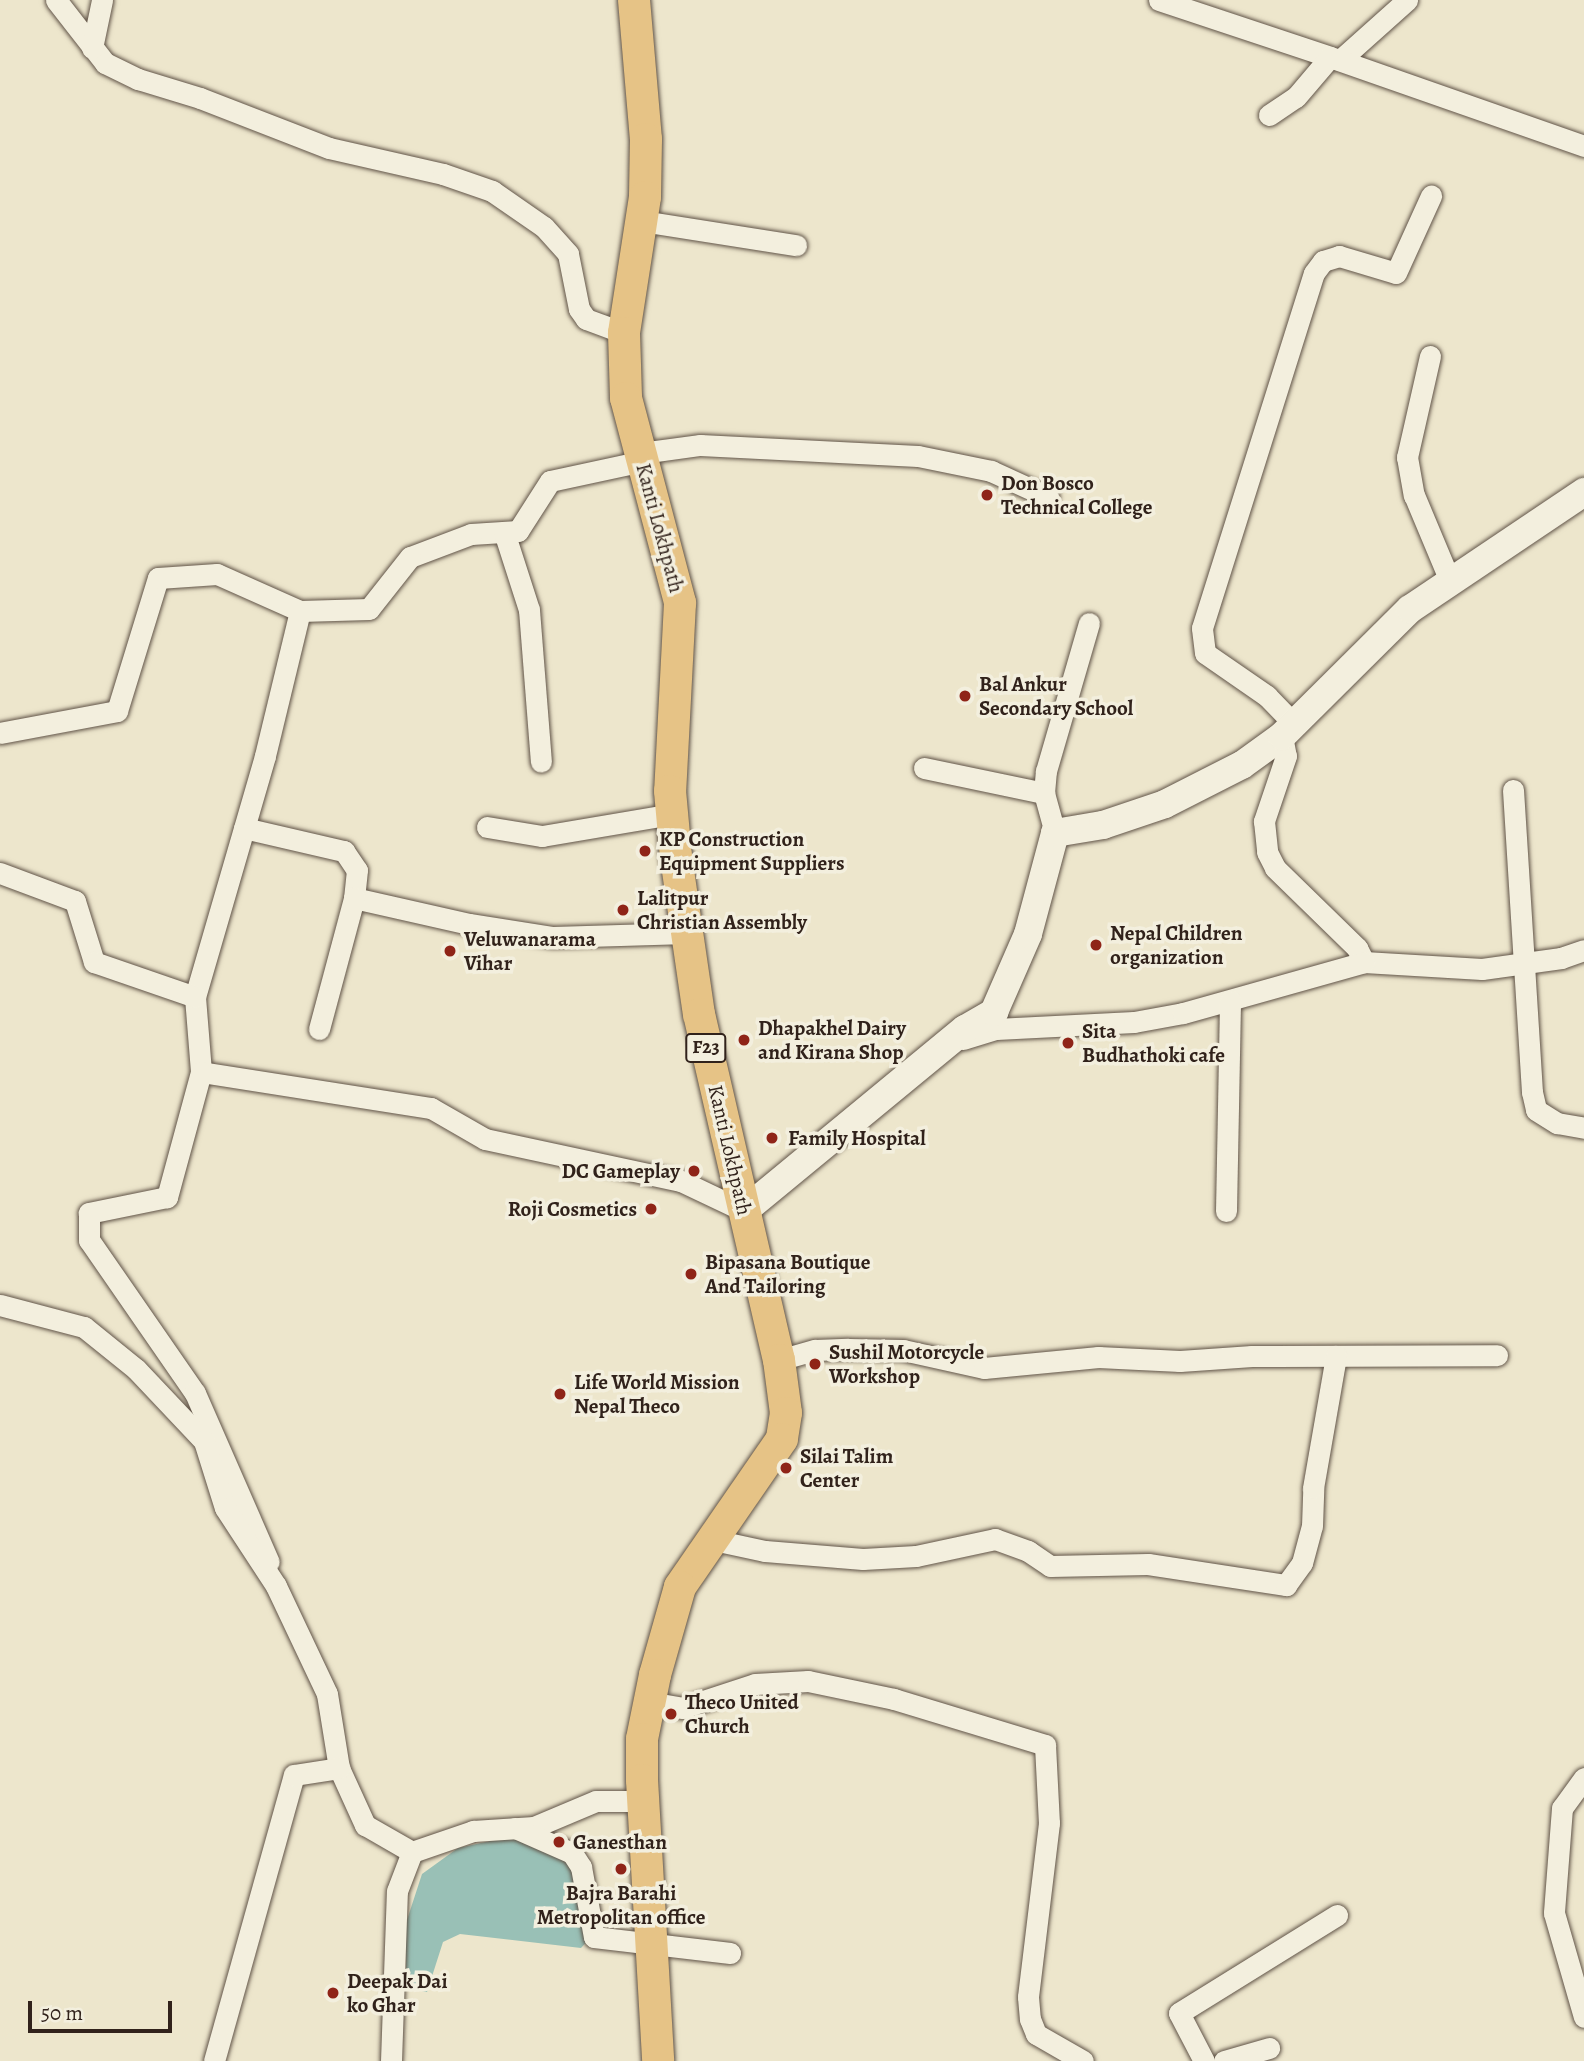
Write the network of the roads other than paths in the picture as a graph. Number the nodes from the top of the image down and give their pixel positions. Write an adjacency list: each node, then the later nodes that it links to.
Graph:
1 (56, 0): 6 (street)
2 (102, 0): 6 (street)
3 (635, 0): 11 (main road, Kanti Lokhpath / F23)
4 (1160, 0): 7 (street)
5 (1407, 0): 7 (street)
6 (92, 48): 13 (street)
7 (1335, 59): 8 (street); 9 (street)
8 (1269, 115)
9 (1584, 146)
10 (1431, 196): 22 (street)
11 (642, 221): 12 (street); 13 (main road, Kanti Lokhpath / F23)
12 (796, 245)
13 (624, 332): 15 (main road, Kanti Lokhpath / F23)
14 (1430, 356): 19 (street)
15 (642, 457): 17 (street); 18 (street); 28 (main road, Kanti Lokhpath / F23)
16 (1584, 492): 19 (main road)
17 (1048, 497)
18 (504, 532): 20 (street); 24 (street)
19 (1450, 582): 22 (main road)
20 (300, 611): 23 (street); 30 (street)
21 (1088, 623): 27 (street)
22 (1288, 730): 31 (main road); 36 (street)
23 (0, 733)
24 (541, 762)
25 (924, 768): 27 (street)
26 (1513, 790): 37 (street)
27 (1044, 793): 31 (street)
28 (672, 814): 29 (street); 34 (main road, Kanti Lokhpath / F23)
29 (487, 827)
30 (244, 828): 33 (street); 38 (street)
31 (1055, 833): 41 (main road)
32 (0, 873): 38 (street)
33 (354, 898): 34 (street); 40 (street)
34 (687, 933): 44 (main road, Kanti Lokhpath / F23)
35 (1584, 950): 37 (street)
36 (1364, 962): 37 (street); 39 (street)
37 (1525, 964): 43 (street)
38 (195, 997): 42 (street)
39 (1230, 1001): 41 (street); 45 (street)
40 (318, 1029)
41 (951, 1042): 44 (main road)
42 (201, 1072): 44 (street); 51 (street)
43 (1584, 1128)
44 (744, 1211): 49 (main road, Kanti Lokhpath / F23)
45 (1226, 1211)
46 (0, 1306): 51 (street)
47 (1497, 1355): 48 (street)
48 (1336, 1356): 49 (street); 50 (street)
49 (779, 1360): 50 (main road, Kanti Lokhpath / F23)
50 (709, 1539): 52 (main road, Kanti Lokhpath / F23)
51 (276, 1586): 53 (street)
52 (649, 1702): 55 (main road, Kanti Lokhpath / F23); 66 (street)
53 (339, 1769): 57 (street); 63 (street)
54 (1584, 1778): 61 (street)
55 (644, 1801): 56 (street); 59 (main road, Kanti Lokhpath / F23)
56 (515, 1828): 57 (street); 59 (street)
57 (412, 1852): 64 (street)
58 (1337, 1915): 67 (street)
59 (649, 1946): 60 (street); 65 (main road, Kanti Lokhpath / F23)
60 (730, 1953)
61 (1584, 2017)
62 (1269, 2048): 68 (street)
63 (214, 2061)
64 (391, 2061)
65 (658, 2061)
66 (1083, 2061)
67 (1204, 2061)
68 (1224, 2061)

